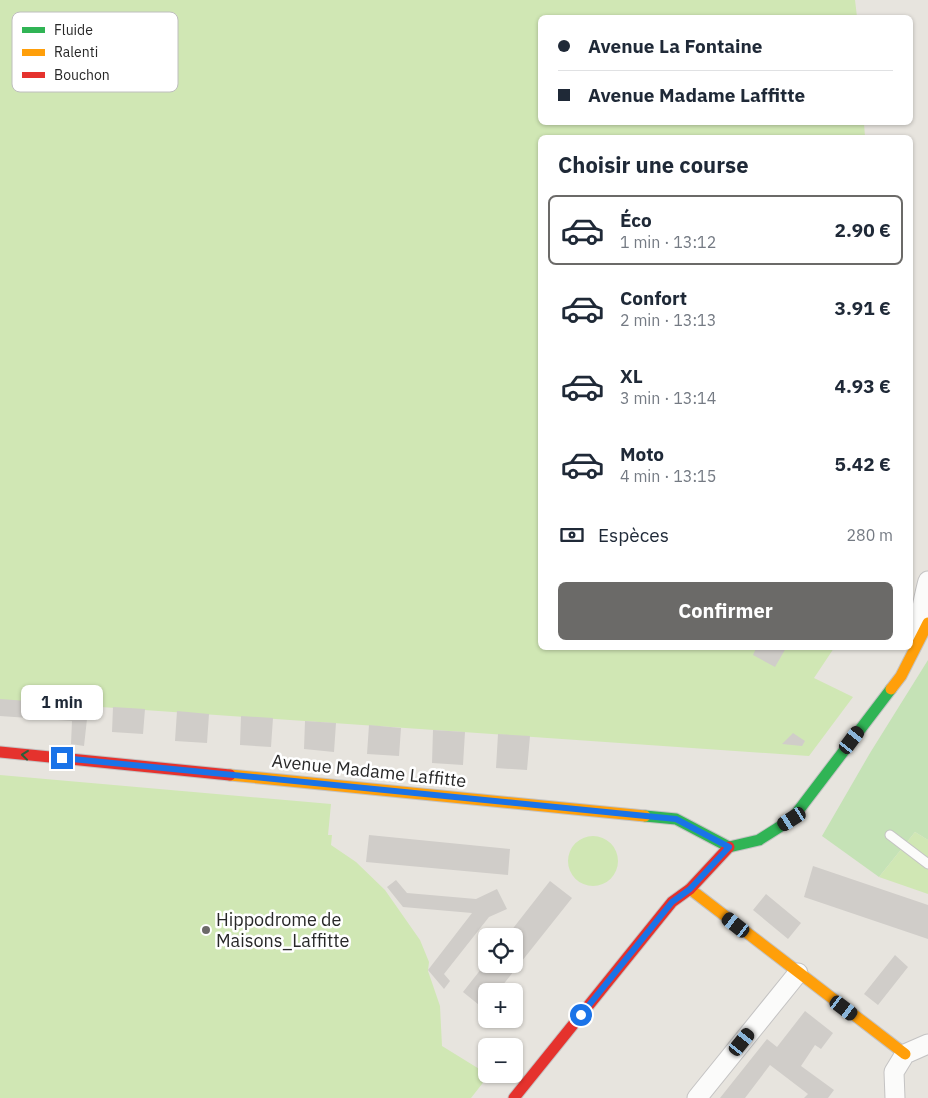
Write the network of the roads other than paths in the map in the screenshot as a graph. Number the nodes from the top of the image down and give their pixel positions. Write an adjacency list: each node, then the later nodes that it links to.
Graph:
1 (928, 581): 3 (street)
2 (928, 623): 5 (street)
3 (913, 641)
4 (910, 650): 5 (street)
5 (901, 676): 8 (street)
6 (0, 752): 8 (street, Avenue Madame Laffitte, one-way to 6)
7 (890, 835): 9 (lane)
8 (729, 847): 10 (street)
9 (928, 864)
10 (690, 889): 11 (street); 14 (street)
11 (798, 973): 13 (street); 15 (street)
12 (928, 1044): 13 (street)
13 (905, 1054): 16 (street)
14 (514, 1098)
15 (697, 1098)
16 (895, 1098)

